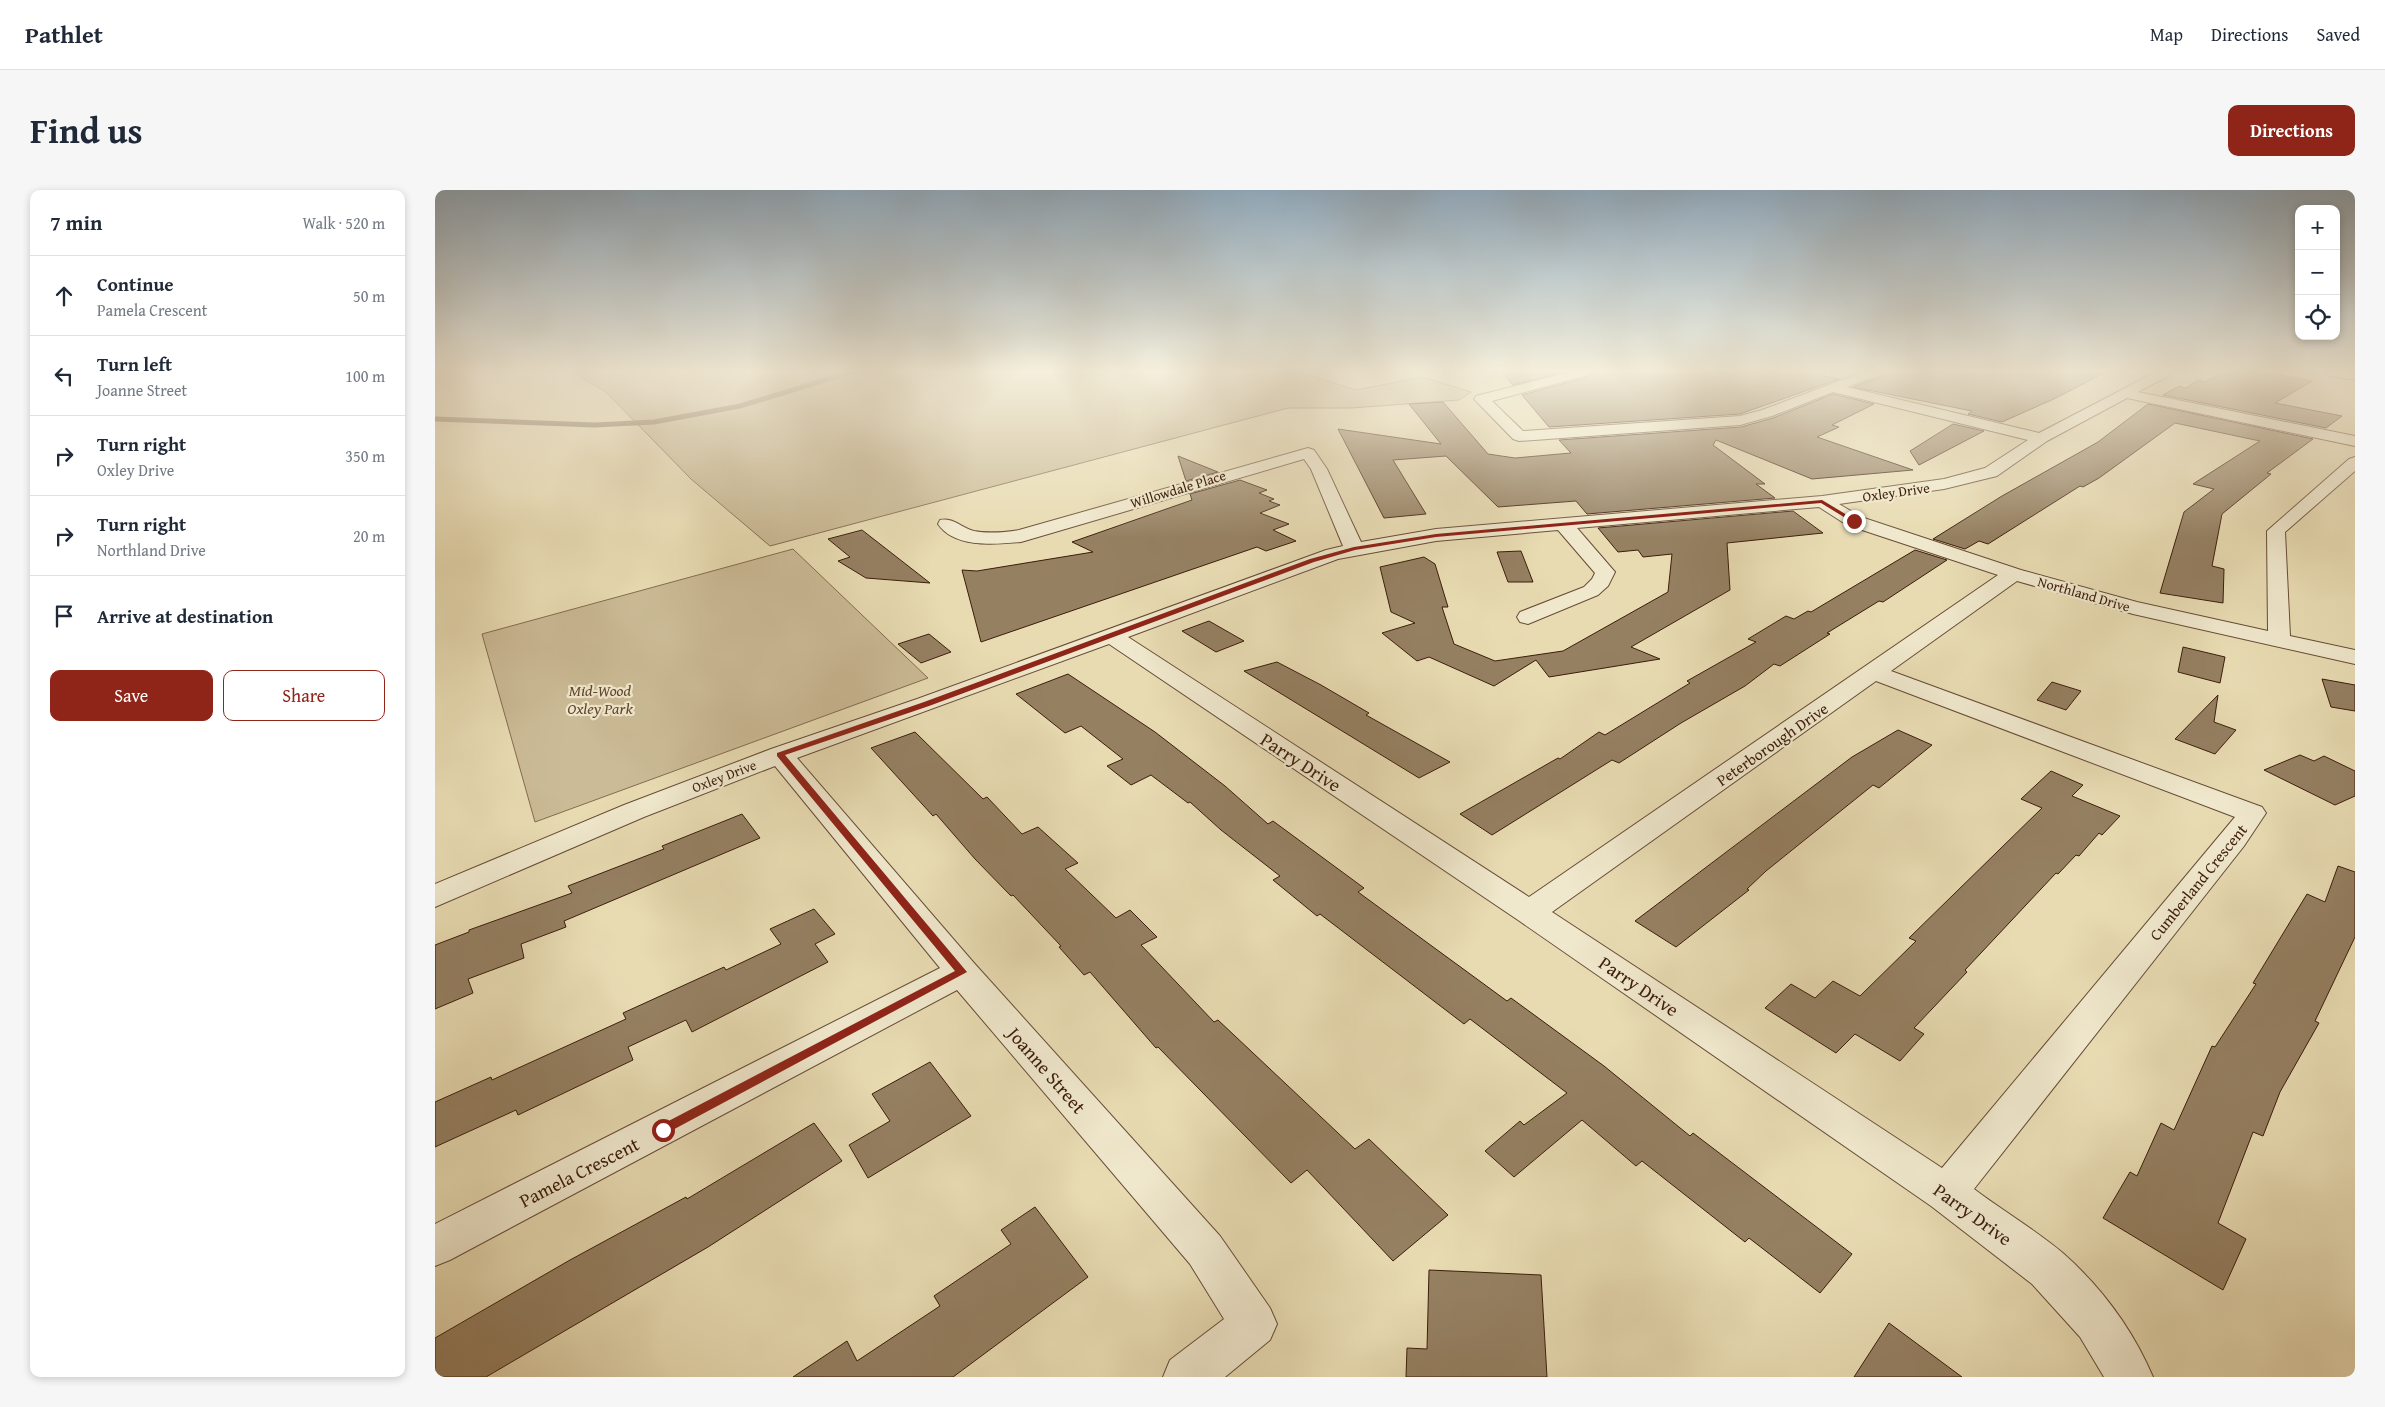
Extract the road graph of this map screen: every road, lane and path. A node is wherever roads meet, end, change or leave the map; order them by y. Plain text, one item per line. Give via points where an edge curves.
1 (1510, 427) edge
2 (1638, 427) edge
3 (1997, 427) edge
4 (2061, 427) edge
5 (2290, 427) edge
6 (2041, 438) junction
7 (2355, 441) edge
8 (2355, 462) edge
9 (1822, 502) junction
10 (947, 524) dead end
11 (1563, 524) junction
12 (1354, 549) junction
13 (2014, 574) junction
14 (1528, 617) dead end
15 (1110, 635) junction
16 (2279, 640) junction
17 (2355, 657) edge
18 (1875, 673) junction
19 (780, 754) junction
20 (435, 896) edge
21 (1529, 912) junction
22 (962, 972) junction
23 (1946, 1193) junction
24 (435, 1246) edge
25 (1187, 1377) edge
26 (2129, 1377) edge

1 - 2 street via 1519,436
3 - 6 street
4 - 6 street, Oxley Drive
5 - 7 street
6 - 9 street, Oxley Drive via 1991,472 1944,484
8 - 16 street via 2276,531
9 - 11 street, Oxley Drive
9 - 13 street, Northland Drive via 1867,526
10 - 12 street, Willowdale Place via 970,537 1021,536 1308,453 1319,469
11 - 12 street, Oxley Drive via 1436,535
11 - 14 street via 1605,572 1601,582 1591,591
12 - 15 street, Oxley Drive via 1312,560
13 - 16 street, Northland Drive via 2133,608
13 - 18 street, Peterborough Drive
15 - 19 street, Oxley Drive
15 - 21 street, Parry Drive
16 - 17 street, Northland Drive
18 - 21 street, Peterborough Drive
18 - 23 street, Cumberland Crescent via 2252,813
19 - 20 street, Oxley Drive via 634,811
19 - 22 street, Joanne Street
21 - 23 street, Parry Drive
22 - 24 street, Pamela Crescent
22 - 25 street, Joanne Street via 1205,1250 1254,1324
23 - 26 street, Parry Drive via 2048,1269 2096,1321

